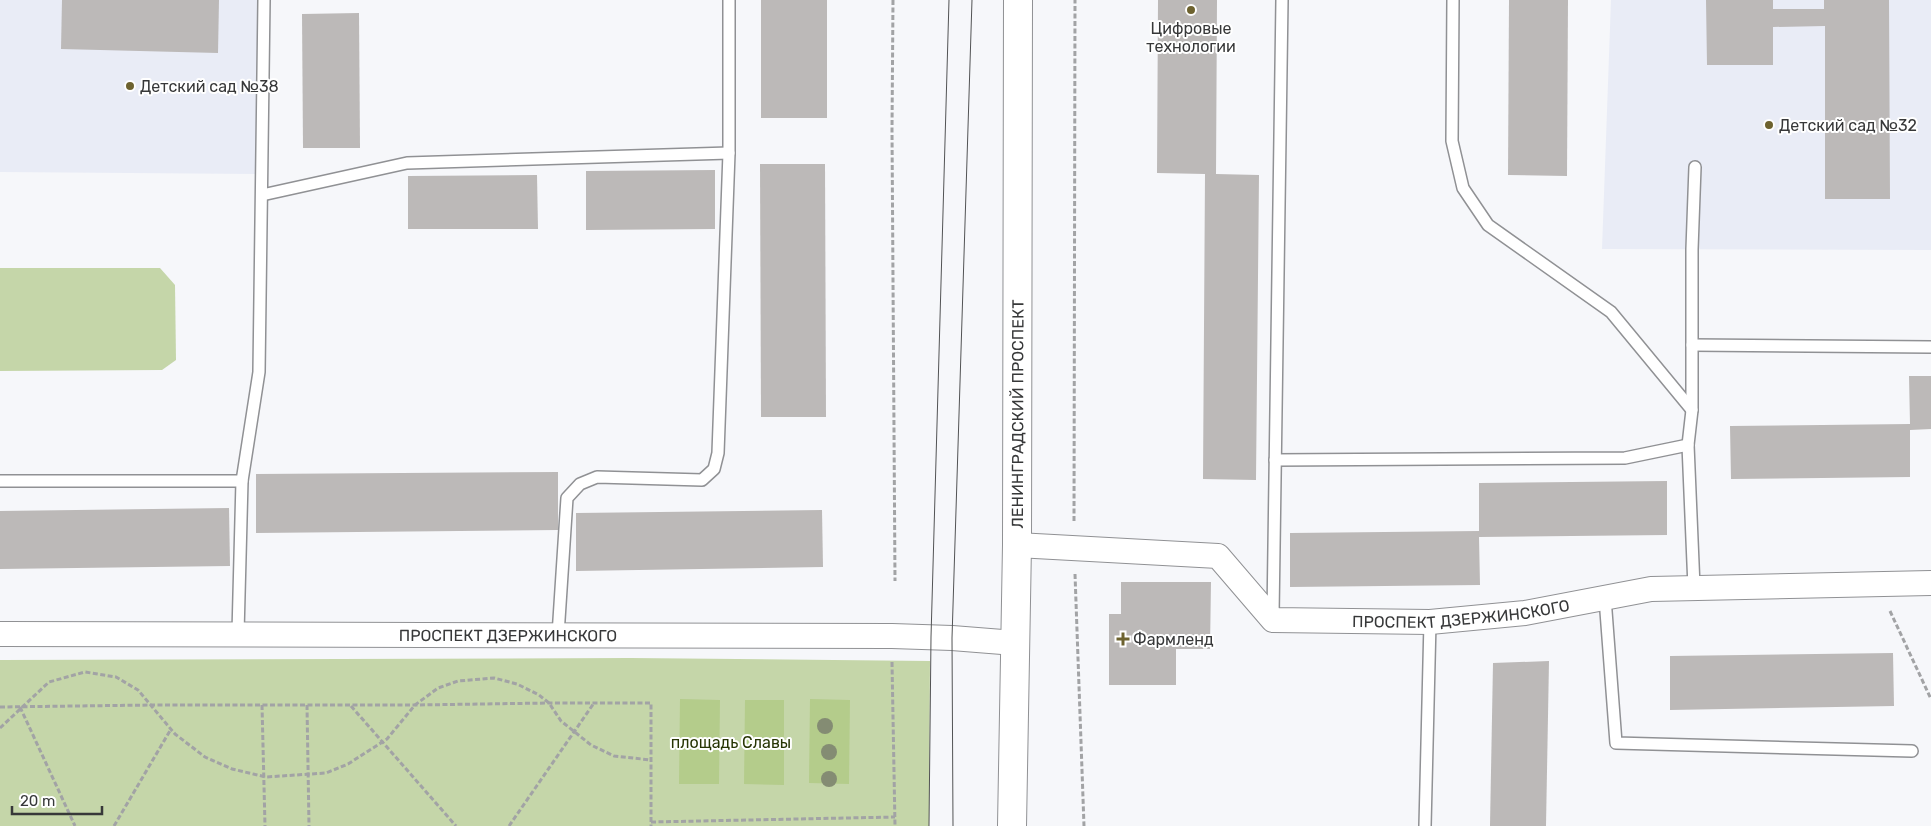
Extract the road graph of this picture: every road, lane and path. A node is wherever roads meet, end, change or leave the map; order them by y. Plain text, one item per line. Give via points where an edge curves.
1 (264, 0) edge
2 (729, 0) edge
3 (893, 0) edge
4 (1018, 0) edge
5 (1075, 0) edge
6 (1282, 0) edge
7 (1453, 0) edge
8 (728, 153) junction
9 (1695, 167) dead end
10 (262, 195) junction
11 (1692, 345) junction
12 (1931, 347) edge
13 (1692, 410) junction
14 (1688, 445) junction
15 (1275, 460) junction
16 (0, 481) edge
17 (242, 481) junction
18 (1017, 545) junction
19 (1074, 549) junction
20 (895, 581) dead end
21 (1931, 583) edge
22 (1876, 584) junction
23 (1694, 587) junction
24 (1605, 598) junction
25 (1273, 620) junction
26 (1430, 622) junction
27 (238, 633) junction
28 (0, 634) edge
29 (558, 635) junction
30 (1015, 642) junction
31 (892, 660) dead end
32 (1931, 698) edge
33 (548, 703) junction
34 (594, 703) junction
35 (152, 705) junction
36 (262, 705) junction
37 (307, 705) junction
38 (351, 705) junction
39 (415, 705) junction
40 (0, 707) edge
41 (20, 707) junction
42 (0, 728) edge
43 (171, 729) junction
44 (574, 731) junction
45 (383, 742) junction
46 (1912, 751) dead end
47 (651, 760) junction
48 (308, 774) junction
49 (264, 777) junction
50 (895, 817) junction
51 (651, 824) edge
52 (75, 826) edge
53 (114, 826) edge
54 (264, 826) edge
55 (309, 826) edge
56 (456, 826) edge
57 (509, 826) edge
58 (895, 826) edge
59 (1012, 826) edge
60 (1084, 826) edge
61 (1425, 826) edge

1 - 10 lane
2 - 8 lane
3 - 20 path
4 - 18 main road, ЛЕНИНГРАДСКИЙ ПРОСПЕКТ
5 - 19 path
6 - 15 lane
7 - 13 lane via 1452,141 1463,188 1488,224 1611,312
8 - 10 lane via 407,163
8 - 29 lane via 718,453 714,469 702,480 597,477 580,484 567,498
9 - 11 lane
10 - 17 lane via 259,372
11 - 12 lane
11 - 13 lane
13 - 14 lane
14 - 15 lane via 1625,458
14 - 23 lane
15 - 25 lane
16 - 17 lane
17 - 27 lane
18 - 19 street
18 - 30 main road, ЛЕНИНГРАДСКИЙ ПРОСПЕКТ
19 - 25 street via 1218,556
19 - 60 path
21 - 22 street, ПРОСПЕКТ ДЗЕРЖИНСКОГО
22 - 23 street, ПРОСПЕКТ ДЗЕРЖИНСКОГО
22 - 32 path
23 - 24 street, ПРОСПЕКТ ДЗЕРЖИНСКОГО via 1651,589
24 - 26 street, ПРОСПЕКТ ДЗЕРЖИНСКОГО via 1525,614
24 - 46 lane via 1616,743
25 - 26 street, ПРОСПЕКТ ДЗЕРЖИНСКОГО
26 - 61 lane
27 - 28 street, ПРОСПЕКТ ДЗЕРЖИНСКОГО
27 - 29 street, ПРОСПЕКТ ДЗЕРЖИНСКОГО
29 - 30 street, ПРОСПЕКТ ДЗЕРЖИНСКОГО via 892,636
30 - 59 main road, ЛЕНИНГРАДСКИЙ ПРОСПЕКТ
31 - 50 path
33 - 34 path
33 - 39 path
33 - 39 path via 517,684 494,678 458,681 438,688
33 - 44 path via 561,721
34 - 44 path
34 - 47 path via 651,704
35 - 36 path
35 - 41 path
35 - 41 path via 138,690 116,677 85,672 49,682
35 - 43 path
36 - 37 path
36 - 49 path
37 - 38 path
37 - 48 path
38 - 39 path
38 - 45 path
39 - 45 path
40 - 41 path
41 - 42 path
41 - 52 path
43 - 49 path via 205,757 232,770
43 - 53 path
44 - 47 path via 591,746 614,756
44 - 57 path
45 - 48 path via 348,764 326,773
45 - 56 path
47 - 51 path
48 - 49 path
48 - 55 path
49 - 54 path
50 - 51 path
50 - 58 path

